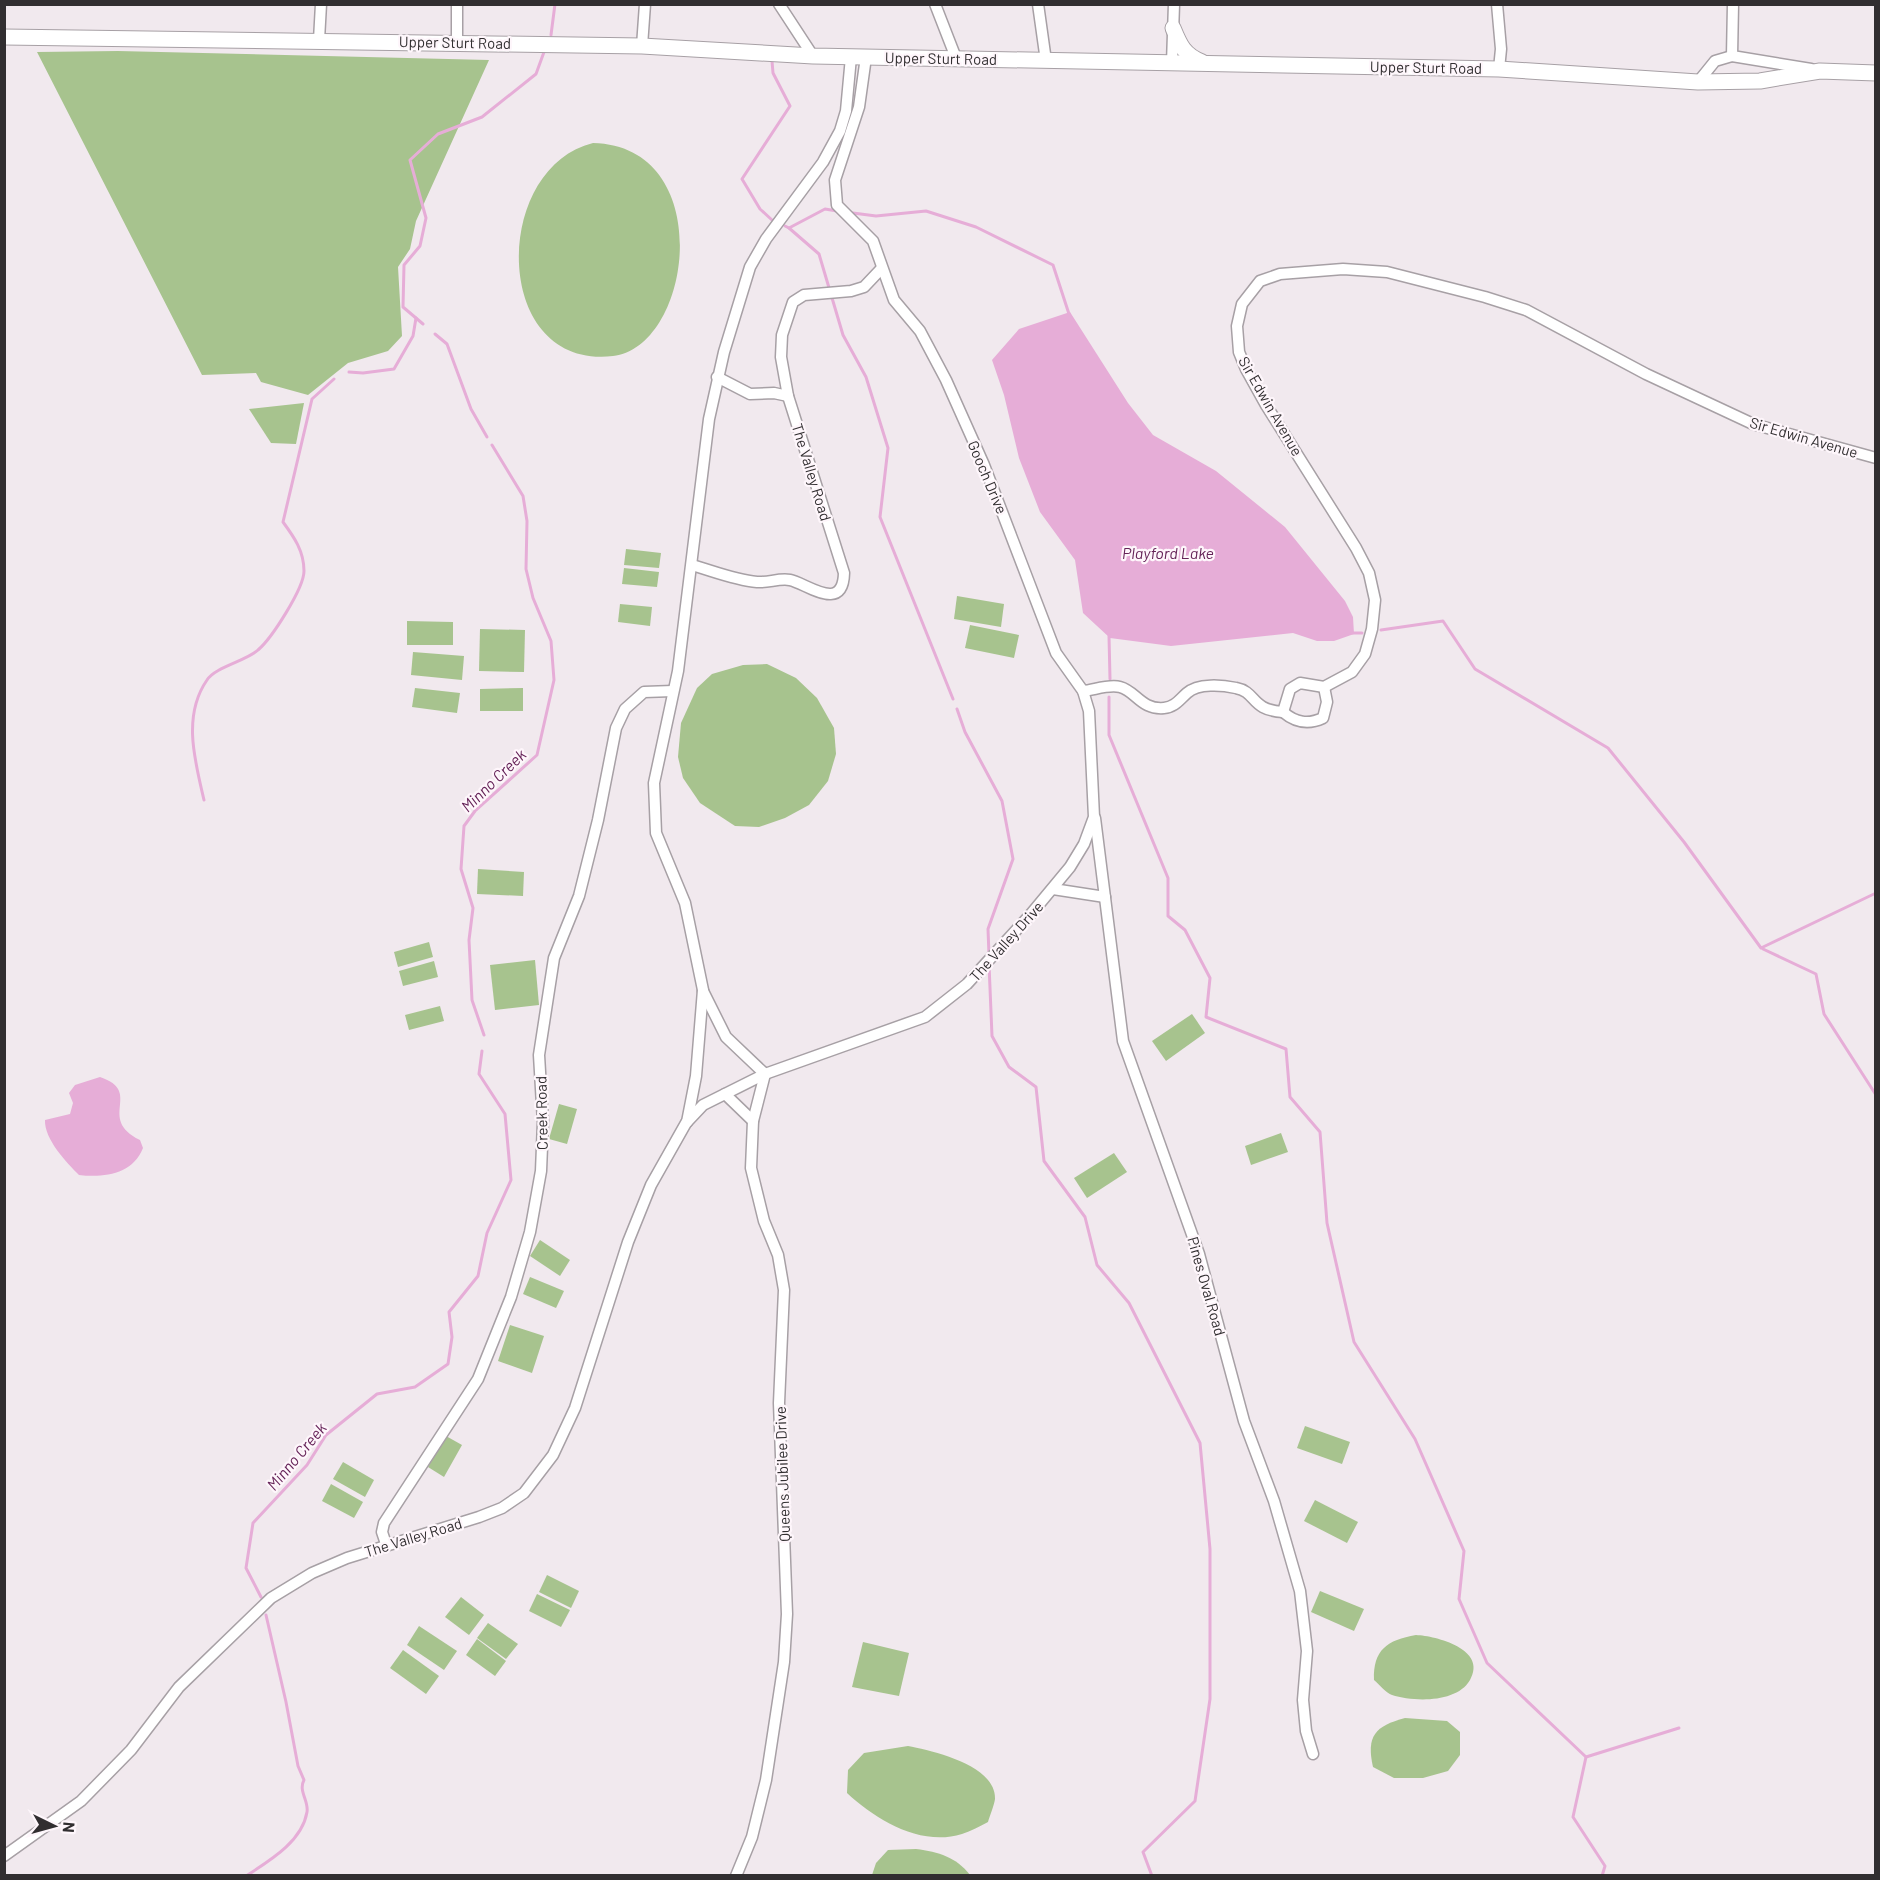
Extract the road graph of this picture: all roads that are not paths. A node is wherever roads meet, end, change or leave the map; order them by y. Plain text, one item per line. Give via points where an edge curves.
1 (321, 4) edge
2 (457, 4) edge
3 (645, 4) edge
4 (779, 4) edge
5 (935, 4) edge
6 (1038, 4) edge
7 (1174, 4) edge
8 (1497, 4) edge
9 (1733, 4) edge
10 (1173, 28) junction
11 (4, 37) edge
12 (319, 40) junction
13 (457, 42) junction
14 (642, 46) junction
15 (813, 56) junction
16 (1732, 56) junction
17 (859, 57) junction
18 (956, 58) junction
19 (1046, 61) junction
20 (1172, 63) junction
21 (1204, 63) junction
22 (1499, 69) junction
23 (1820, 71) junction
24 (1875, 73) edge
25 (1698, 82) junction
26 (882, 268) junction
27 (717, 377) junction
28 (788, 396) junction
29 (1875, 458) edge
30 (692, 565) junction
31 (1324, 687) junction
32 (673, 691) junction
33 (1083, 691) junction
34 (1283, 712) junction
35 (1095, 818) junction
36 (1053, 889) junction
37 (1105, 897) junction
38 (703, 990) junction
39 (765, 1074) junction
40 (725, 1094) junction
41 (753, 1121) junction
42 (686, 1123) junction
43 (386, 1544) junction
44 (1313, 1755) dead end
45 (4, 1856) edge
46 (736, 1875) edge

1 - 12 street
2 - 13 street
3 - 14 street
4 - 15 street
5 - 18 street
6 - 19 street
7 - 10 street
8 - 22 street
9 - 16 street
10 - 20 street
10 - 21 main road via 1181,48
11 - 12 main road, Upper Sturt Road
12 - 13 main road, Upper Sturt Road
13 - 14 main road, Upper Sturt Road
14 - 15 main road, Upper Sturt Road
15 - 17 main road, Upper Sturt Road
16 - 23 street
16 - 25 street via 1715,61
17 - 18 main road, Upper Sturt Road
17 - 26 street, Gooch Drive via 859,107 838,166 834,193 837,205 873,241
17 - 27 street, The Valley Road via 840,131 750,267
18 - 19 main road, Upper Sturt Road
19 - 20 main road, Upper Sturt Road
20 - 21 main road, Upper Sturt Road
21 - 22 main road, Upper Sturt Road
22 - 25 main road, Upper Sturt Road
23 - 24 main road, Upper Sturt Road
23 - 25 main road, Upper Sturt Road via 1760,81
26 - 28 street, The Valley Road via 864,287 804,295 793,302 782,335 781,357
26 - 33 street, Gooch Drive via 894,300 920,331 946,380 984,465 1056,652
27 - 28 street via 750,394
27 - 30 street, The Valley Road
28 - 30 street, The Valley Road via 844,573 842,584 833,593 822,594 788,580 755,582
29 - 31 street, Sir Edwin Avenue via 1753,424 1646,374 1526,310 1485,297 1387,272 1343,269 1280,274 1260,281 1242,304 1237,326 1239,352 1356,548 1373,584 1372,629 1365,654 1352,672
30 - 32 street, The Valley Road
31 - 34 street via 1300,683 1290,689
31 - 34 street via 1327,702 1323,718 1301,722
32 - 38 street, The Valley Road via 654,783 656,833 685,903
32 - 43 street, Creek Road via 644,692 626,709 616,728 579,896 554,958 539,1055 542,1172 530,1232 511,1297 478,1379 384,1522
33 - 34 street via 1116,686 1139,702 1165,708 1179,703 1188,691 1195,689 1238,688 1266,711
33 - 35 street, The Valley Drive via 1089,711
35 - 36 street, The Valley Drive via 1084,844
35 - 37 street, Pines Oval Road
36 - 37 street
36 - 39 street, The Valley Drive via 967,984 925,1017
37 - 44 street, Pines Oval Road via 1123,1041 1198,1254 1244,1421 1292,1557 1307,1651 1303,1700
38 - 39 street, The Valley Road via 726,1037
38 - 42 street, The Valley Road via 696,1076
39 - 40 street, The Valley Road
39 - 41 street, Queens Jubilee Drive
40 - 41 street
40 - 42 street, The Valley Road via 703,1105
41 - 46 street, Queens Jubilee Drive via 750,1168 764,1221 778,1254 784,1290 779,1425 787,1614 784,1662 766,1780 752,1837
42 - 43 street, The Valley Road via 651,1185 628,1242 575,1408 553,1455 524,1494 502,1508
43 - 45 street, The Valley Road via 312,1573 271,1598 179,1687 130,1750 81,1801

